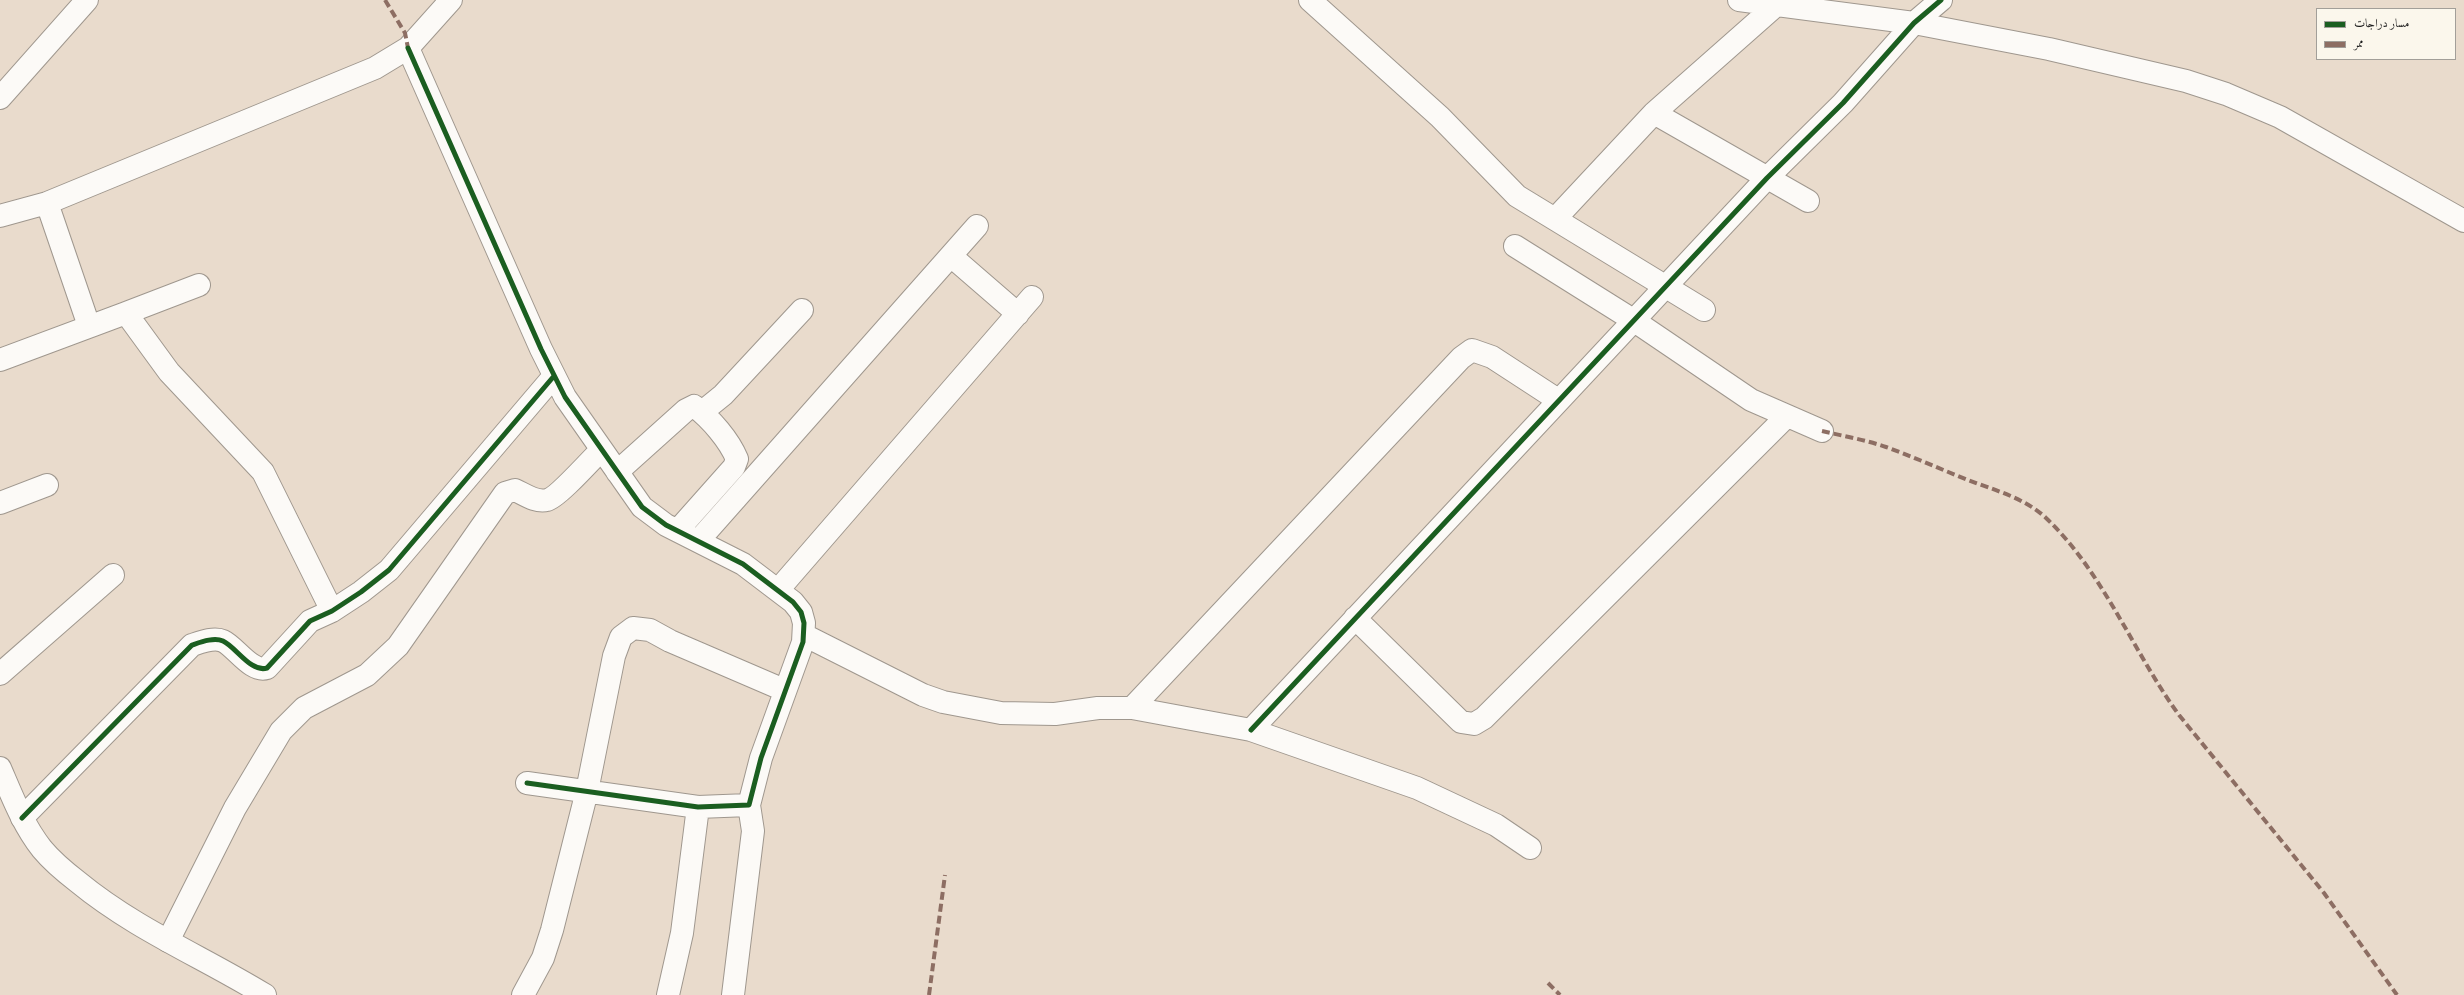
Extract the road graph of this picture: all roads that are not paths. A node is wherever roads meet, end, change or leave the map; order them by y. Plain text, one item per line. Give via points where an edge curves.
1 (87, 0) edge
2 (451, 0) edge
3 (1310, 0) edge
4 (1739, 0) edge
5 (1941, 0) edge
6 (1780, 2) edge
7 (1914, 22) junction
8 (408, 48) junction
9 (0, 98) edge
10 (1654, 113) junction
11 (1767, 178) junction
12 (1808, 201) dead end
13 (47, 203) junction
14 (0, 216) edge
15 (1555, 220) junction
16 (2464, 221) edge
17 (977, 226) dead end
18 (1515, 246) dead end
19 (951, 256) junction
20 (199, 285) dead end
21 (1666, 286) junction
22 (1032, 297) dead end
23 (802, 310) dead end
24 (1704, 310) dead end
25 (126, 313) junction
26 (1018, 314) junction
27 (1633, 320) junction
28 (89, 326) junction
29 (0, 360) edge
30 (554, 376) junction
31 (1558, 400) junction
32 (702, 412) junction
33 (1786, 417) junction
34 (1822, 431) dead end
35 (601, 450) junction
36 (617, 472) junction
37 (47, 485) dead end
38 (0, 503) edge
39 (678, 530) junction
40 (699, 540) junction
41 (114, 575) dead end
42 (778, 590) junction
43 (332, 611) junction
44 (1355, 618) junction
45 (804, 635) junction
46 (0, 674) edge
47 (784, 690) junction
48 (1132, 708) junction
49 (1251, 730) junction
50 (0, 768) edge
51 (527, 783) dead end
52 (587, 791) junction
53 (749, 805) junction
54 (698, 808) junction
55 (22, 818) junction
56 (1530, 848) dead end
57 (168, 941) junction
58 (262, 994) edge
59 (523, 995) edge
60 (668, 995) edge
61 (734, 995) edge

1 - 9 street
2 - 8 street
3 - 15 street via 1440,117 1517,196
4 - 6 street
5 - 7 street
6 - 7 street
6 - 10 street
7 - 11 street via 1843,103
7 - 16 street via 2171,77 2226,94 2306,130
8 - 13 street via 375,68
8 - 30 street
10 - 11 street
10 - 15 street
11 - 12 street
11 - 21 street
13 - 14 street
13 - 28 street
15 - 21 street
17 - 19 street
18 - 27 street
19 - 26 street
19 - 40 street
20 - 25 street
21 - 24 street
21 - 27 street
22 - 26 street
23 - 32 street via 723,394
25 - 28 street
25 - 43 street via 169,372 263,472
26 - 42 street
27 - 31 street
27 - 33 street via 1751,400
28 - 29 street
30 - 35 street
30 - 43 street via 389,570
31 - 44 street
31 - 48 street via 1492,357 1472,350 1461,358
32 - 36 street via 694,406 686,410
32 - 39 street via 737,459 734,467
33 - 34 street
33 - 44 street via 1484,718 1474,724 1461,722
35 - 36 street
35 - 57 street via 558,493 547,500 538,500 515,490 505,493 398,646 367,675 304,708 281,731 235,808
36 - 39 street via 642,507 655,518
37 - 38 street
39 - 40 street
40 - 42 street via 743,564
41 - 46 street
42 - 45 street via 801,612
43 - 55 street via 310,621 293,637 269,668 262,670 223,641 210,640 192,645
44 - 49 street
45 - 47 street
45 - 48 street via 923,695 943,702 1001,713 1029,714
47 - 52 street via 650,630 633,628 621,637 614,656
47 - 53 street via 761,758
48 - 49 street
49 - 56 street via 1417,788 1496,825
50 - 55 street
51 - 52 street
52 - 54 street
52 - 59 street via 552,930 543,958
53 - 54 street
53 - 61 street via 753,831
54 - 60 street via 682,933
55 - 57 street via 42,849 64,871 94,895
57 - 58 street

